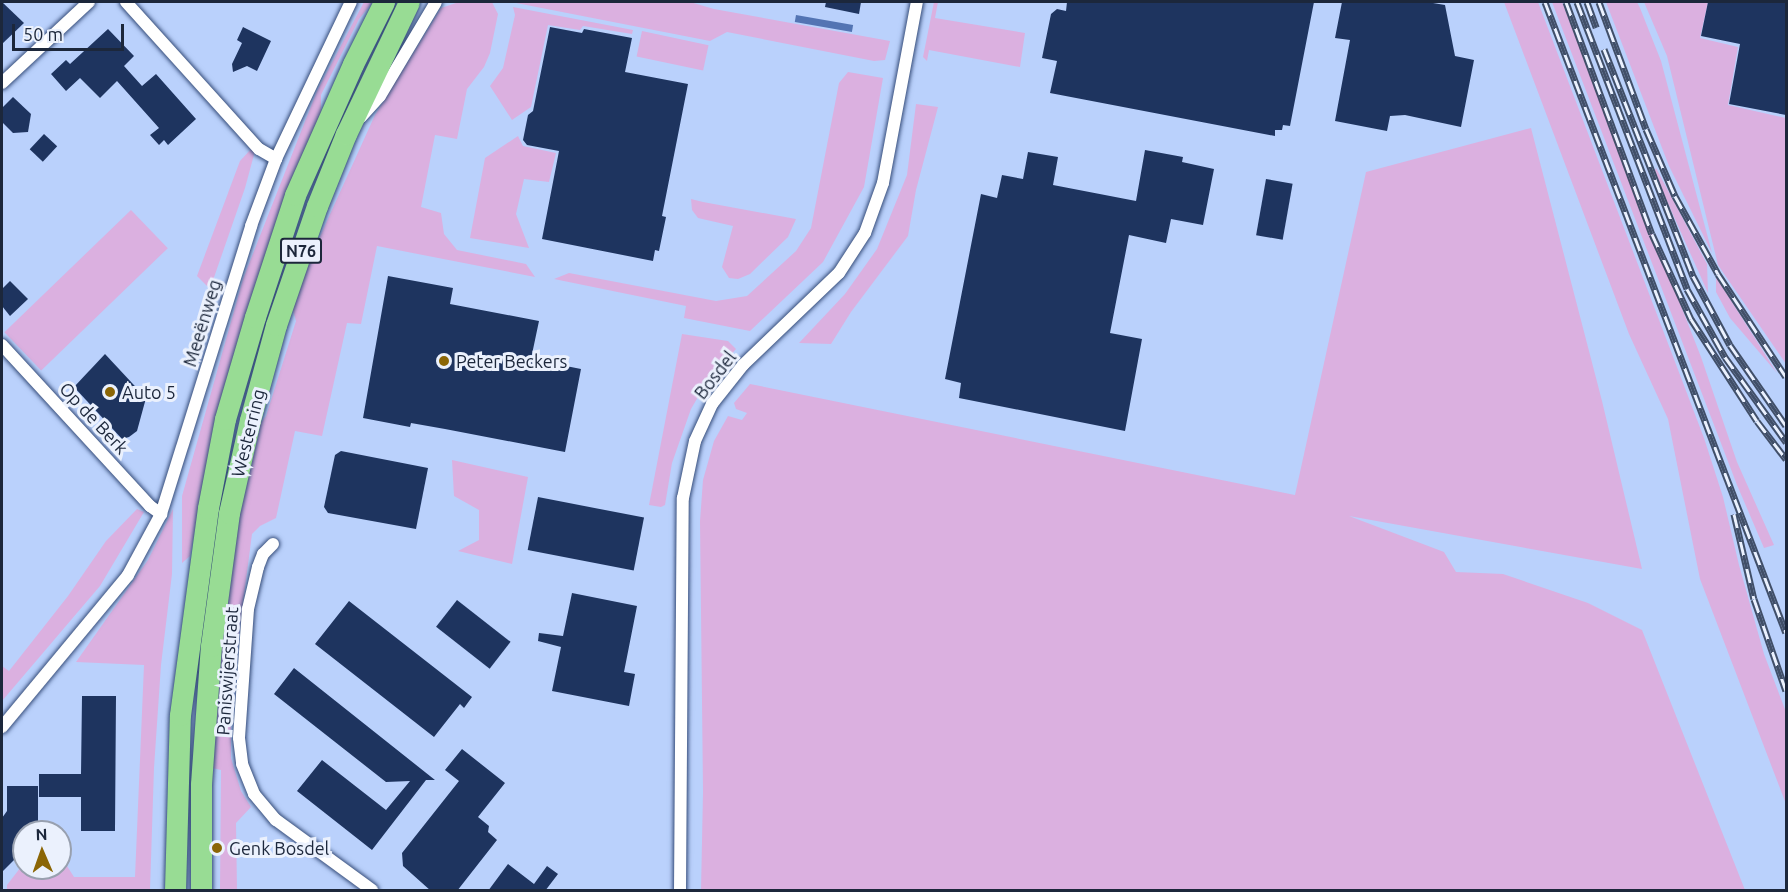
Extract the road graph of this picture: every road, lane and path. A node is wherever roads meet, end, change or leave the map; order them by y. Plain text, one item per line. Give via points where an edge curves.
1 (89, 2) edge
2 (126, 2) edge
3 (351, 2) edge
4 (384, 2) edge
5 (409, 2) edge
6 (435, 2) edge
7 (917, 2) edge
8 (2, 83) edge
9 (346, 134) junction
10 (276, 159) junction
11 (2, 345) edge
12 (161, 514) junction
13 (273, 544) dead end
14 (2, 727) edge
15 (175, 891) edge
16 (201, 891) edge
17 (372, 891) edge
18 (680, 891) edge

1 - 8 street
2 - 10 street via 259,149
3 - 10 street, Meeënweg
4 - 15 highway, Westerring / N76 via 296,195 225,419 208,508 180,715
5 - 9 highway, Westerring / N76
6 - 9 street via 380,96
7 - 18 street, Bosdel via 883,183 865,233 839,273 743,364 712,404 694,441 683,498
9 - 16 highway, Westerring / N76 via 276,325 229,513 204,718
10 - 12 street, Meeënweg via 247,236
11 - 12 street, Op de Berk
12 - 14 street, Meeënweg via 128,575
13 - 17 street, Paniswijerstraat via 263,554 248,609 238,738 242,764 254,794 276,820

